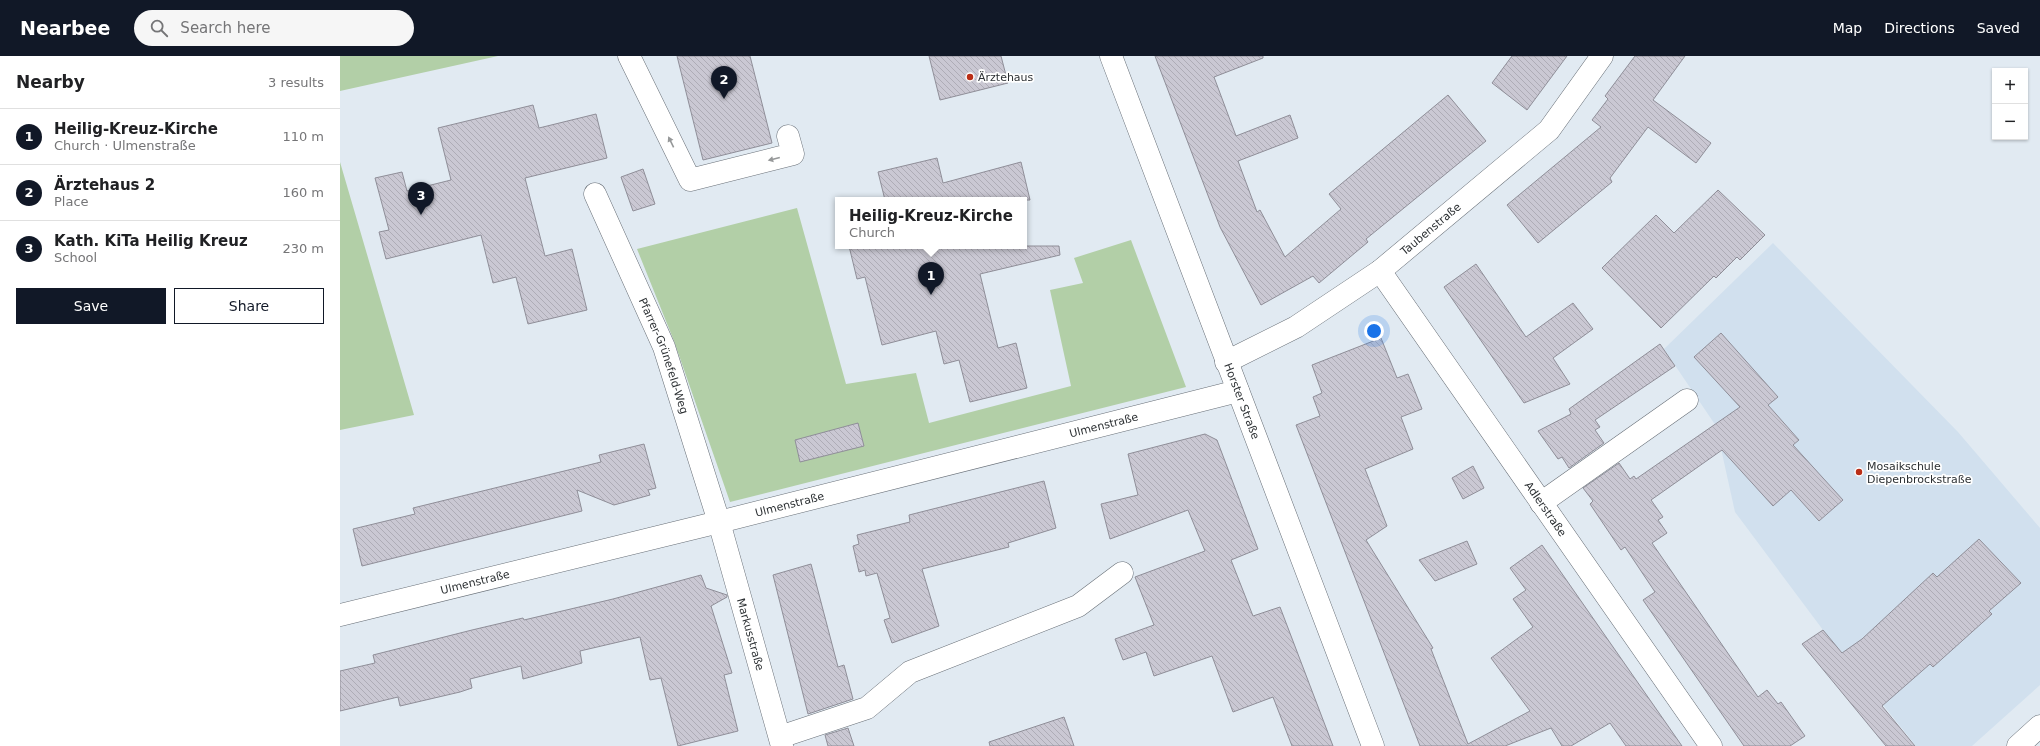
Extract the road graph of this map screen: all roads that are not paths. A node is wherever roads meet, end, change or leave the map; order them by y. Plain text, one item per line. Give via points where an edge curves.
1 (629, 56) edge
2 (1111, 56) edge
3 (1602, 56) edge
4 (788, 136) dead end
5 (595, 194) dead end
6 (1380, 272) junction
7 (1226, 362) junction
8 (1238, 391) junction
9 (1687, 400) dead end
10 (1542, 503) junction
11 (719, 522) junction
12 (1122, 573) dead end
13 (340, 615) edge
14 (2040, 726) edge
15 (781, 742) edge
16 (1373, 746) edge
17 (1711, 746) edge
18 (2018, 746) edge

4 -> 1 street via 793,154 690,180
2 - 7 street, Horster Straße
3 - 6 street, Taubenstraße via 1549,130
5 - 11 street, Pfarrer-Grünefeld-Weg via 664,347
6 - 7 street, Taubenstraße via 1296,327
6 - 10 street, Adlerstraße
7 - 8 street, Horster Straße
8 - 11 street, Ulmenstraße
8 - 16 street, Horster Straße
9 - 10 street
10 - 17 street, Adlerstraße
11 - 13 street, Ulmenstraße
11 - 15 street, Markusstraße
12 - 15 street via 1078,606 910,672 867,708
14 - 18 street

